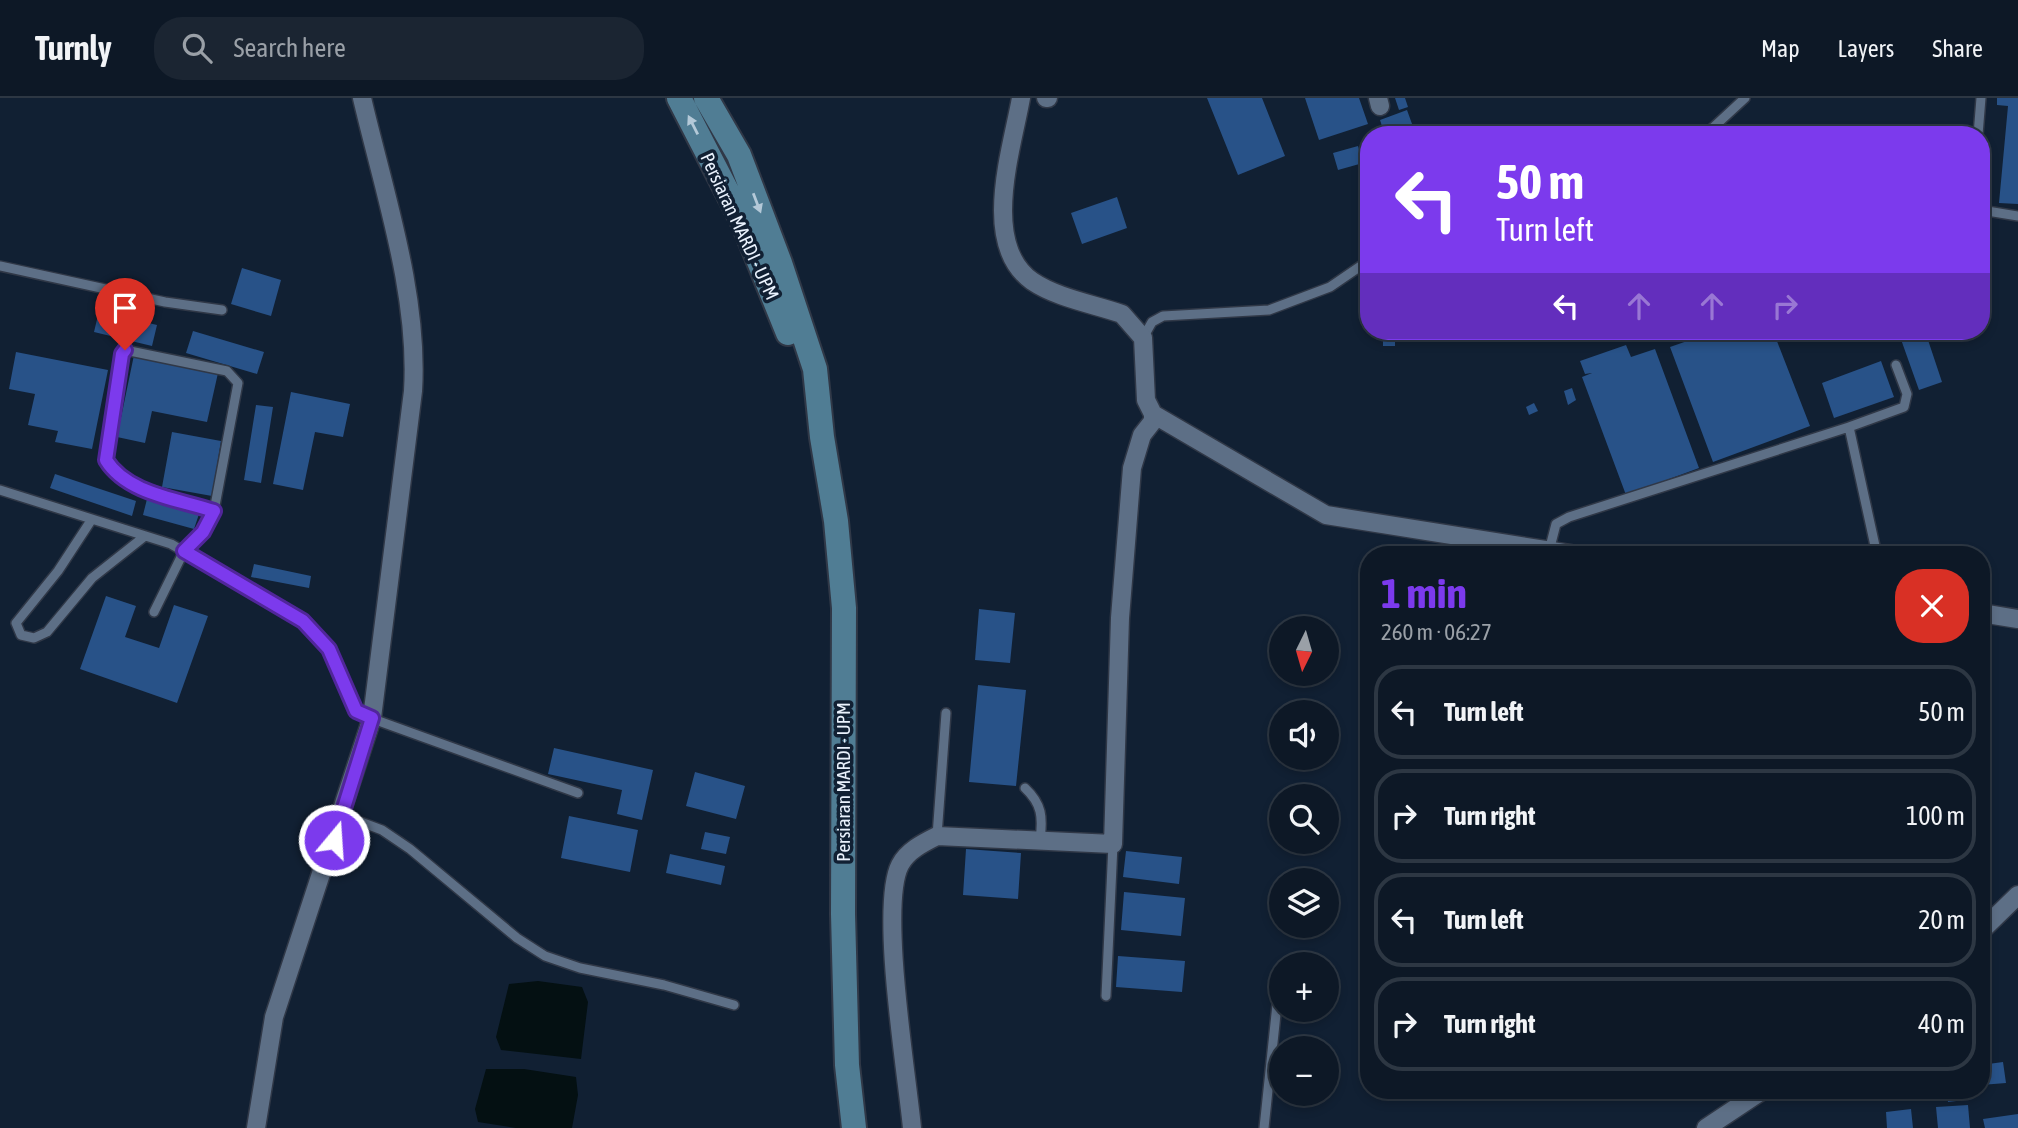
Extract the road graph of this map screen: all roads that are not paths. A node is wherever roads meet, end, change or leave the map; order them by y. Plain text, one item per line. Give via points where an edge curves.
1 (362, 98) edge
2 (679, 98) edge
3 (706, 98) edge
4 (1021, 98) edge
5 (1745, 98) edge
6 (1981, 98) edge
7 (1715, 126) edge
8 (1979, 126) edge
9 (1990, 212) edge
10 (2018, 216) edge
11 (0, 266) edge
12 (1360, 267) edge
13 (222, 310) dead end
14 (1143, 338) junction
15 (1896, 365) dead end
16 (1148, 425) junction
17 (1849, 427) junction
18 (821, 437) junction
19 (0, 491) edge
20 (214, 511) junction
21 (92, 519) junction
22 (145, 536) junction
23 (1518, 546) edge
24 (1550, 546) edge
25 (1875, 546) edge
26 (184, 551) junction
27 (154, 612) dead end
28 (1990, 614) edge
29 (2018, 619) edge
30 (946, 713) dead end
31 (372, 718) junction
32 (1025, 788) dead end
33 (578, 793) dead end
34 (342, 815) junction
35 (937, 836) junction
36 (1040, 840) junction
37 (1113, 844) junction
38 (2018, 895) edge
39 (1990, 922) edge
40 (1106, 996) dead end
41 (734, 1005) dead end
42 (1275, 1022) edge
43 (1750, 1099) edge
44 (256, 1128) edge
45 (854, 1128) edge
46 (912, 1128) edge
47 (1264, 1128) edge
48 (1706, 1128) edge

1 - 31 street via 412,315 415,354
18 -> 2 street, Persiaran MARDI - UPM via 805,375 743,222
3 -> 18 street, Persiaran MARDI - UPM via 739,155 816,369
4 - 14 street via 1002,214 1013,258 1030,279 1050,290 1122,314
5 - 7 lane
6 - 8 lane
9 - 10 lane
11 - 13 lane
12 - 14 lane via 1331,287 1269,310 1163,316 1152,322
14 - 16 street
15 - 17 lane via 1907,394 1904,407
16 - 23 street via 1326,515
16 - 37 street via 1132,468 1120,618
17 - 24 lane via 1569,517 1556,524
17 - 25 lane
18 - 45 street, Persiaran MARDI - UPM via 836,521 844,608 843,928 847,1065
19 - 21 lane
20 - 20 lane via 236,396 235,377 125,350 106,460 122,480
20 - 26 lane via 203,532
21 - 22 lane
21 - 22 lane via 16,623 22,635 34,638 47,632 92,578
22 - 26 lane
26 - 27 lane
26 - 31 lane via 303,621 329,649 356,711
28 - 29 street
30 - 35 lane
31 - 33 lane
31 - 34 street
32 - 36 lane via 1039,802
34 - 41 lane via 382,830 410,849 545,956
34 - 44 street via 274,1017
35 - 36 street
35 - 46 street via 917,846 900,866 890,911
36 - 37 street
37 - 40 lane
38 - 39 street
42 - 47 lane
43 - 48 street

